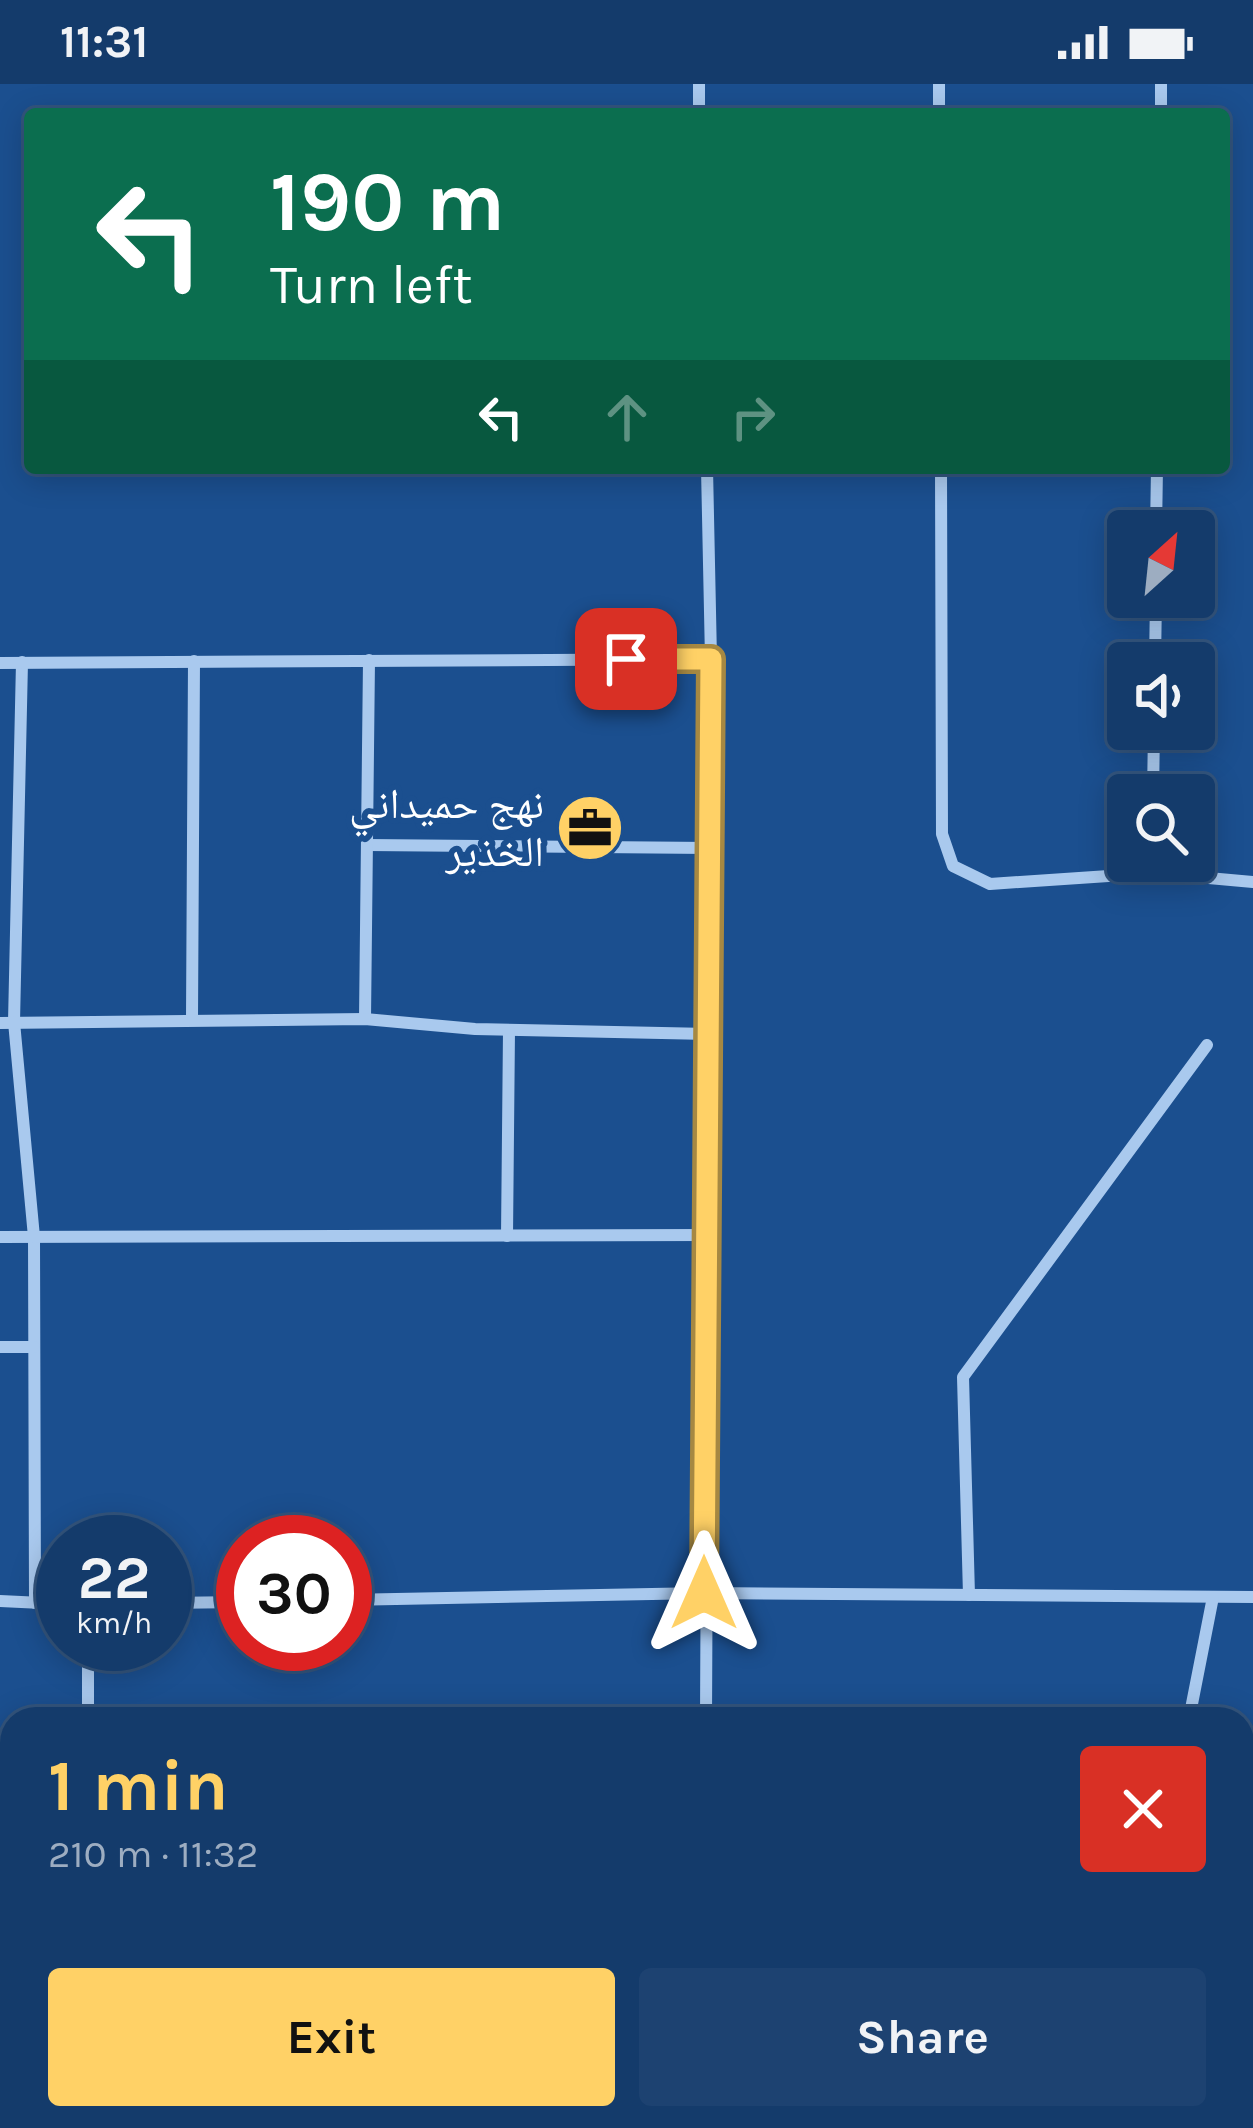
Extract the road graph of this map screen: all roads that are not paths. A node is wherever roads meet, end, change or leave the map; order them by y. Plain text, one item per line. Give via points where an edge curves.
1 (707, 474) edge
2 (940, 474) edge
3 (1157, 474) edge
4 (1156, 510) edge
5 (711, 659) junction
6 (368, 660) junction
7 (194, 661) junction
8 (22, 662) junction
9 (0, 663) edge
10 (367, 844) junction
11 (710, 848) junction
12 (1107, 872) edge
13 (0, 873) edge
14 (19, 873) junction
15 (1215, 877) edge
16 (1253, 883) edge
17 (364, 1019) junction
18 (192, 1020) junction
19 (7, 1023) edge
20 (509, 1030) junction
21 (709, 1034) junction
22 (1207, 1046) dead end
23 (707, 1235) junction
24 (508, 1236) junction
25 (0, 1237) edge
26 (34, 1237) junction
27 (0, 1347) edge
28 (34, 1347) junction
29 (704, 1593) junction
30 (969, 1595) junction
31 (1253, 1597) edge
32 (1213, 1598) junction
33 (372, 1599) edge
34 (0, 1601) edge
35 (35, 1603) joint
36 (88, 1671) edge
37 (88, 1707) edge
38 (706, 1707) edge
39 (1192, 1707) edge

1 - 5 street
2 - 12 street via 942,834 953,866 990,884
3 - 4 street
5 - 6 street
5 - 11 street
6 - 7 street
6 - 10 street
7 - 8 street
7 - 18 street
8 - 9 street
8 - 14 street
10 - 11 street
10 - 17 street
11 - 21 street
13 - 14 street
14 - 19 street
15 - 16 street
17 - 18 street
17 - 20 street
18 - 19 street
19 - 26 street
20 - 21 street
20 - 24 street
21 - 23 street
22 - 30 street via 963,1377
23 - 24 street
23 - 29 street
24 - 26 street
25 - 26 street
26 - 28 street
27 - 28 street
28 - 35 street
29 - 30 street
29 - 33 street
29 - 38 street
30 - 32 street
31 - 32 street
32 - 39 street
34 - 35 street
36 - 37 street

